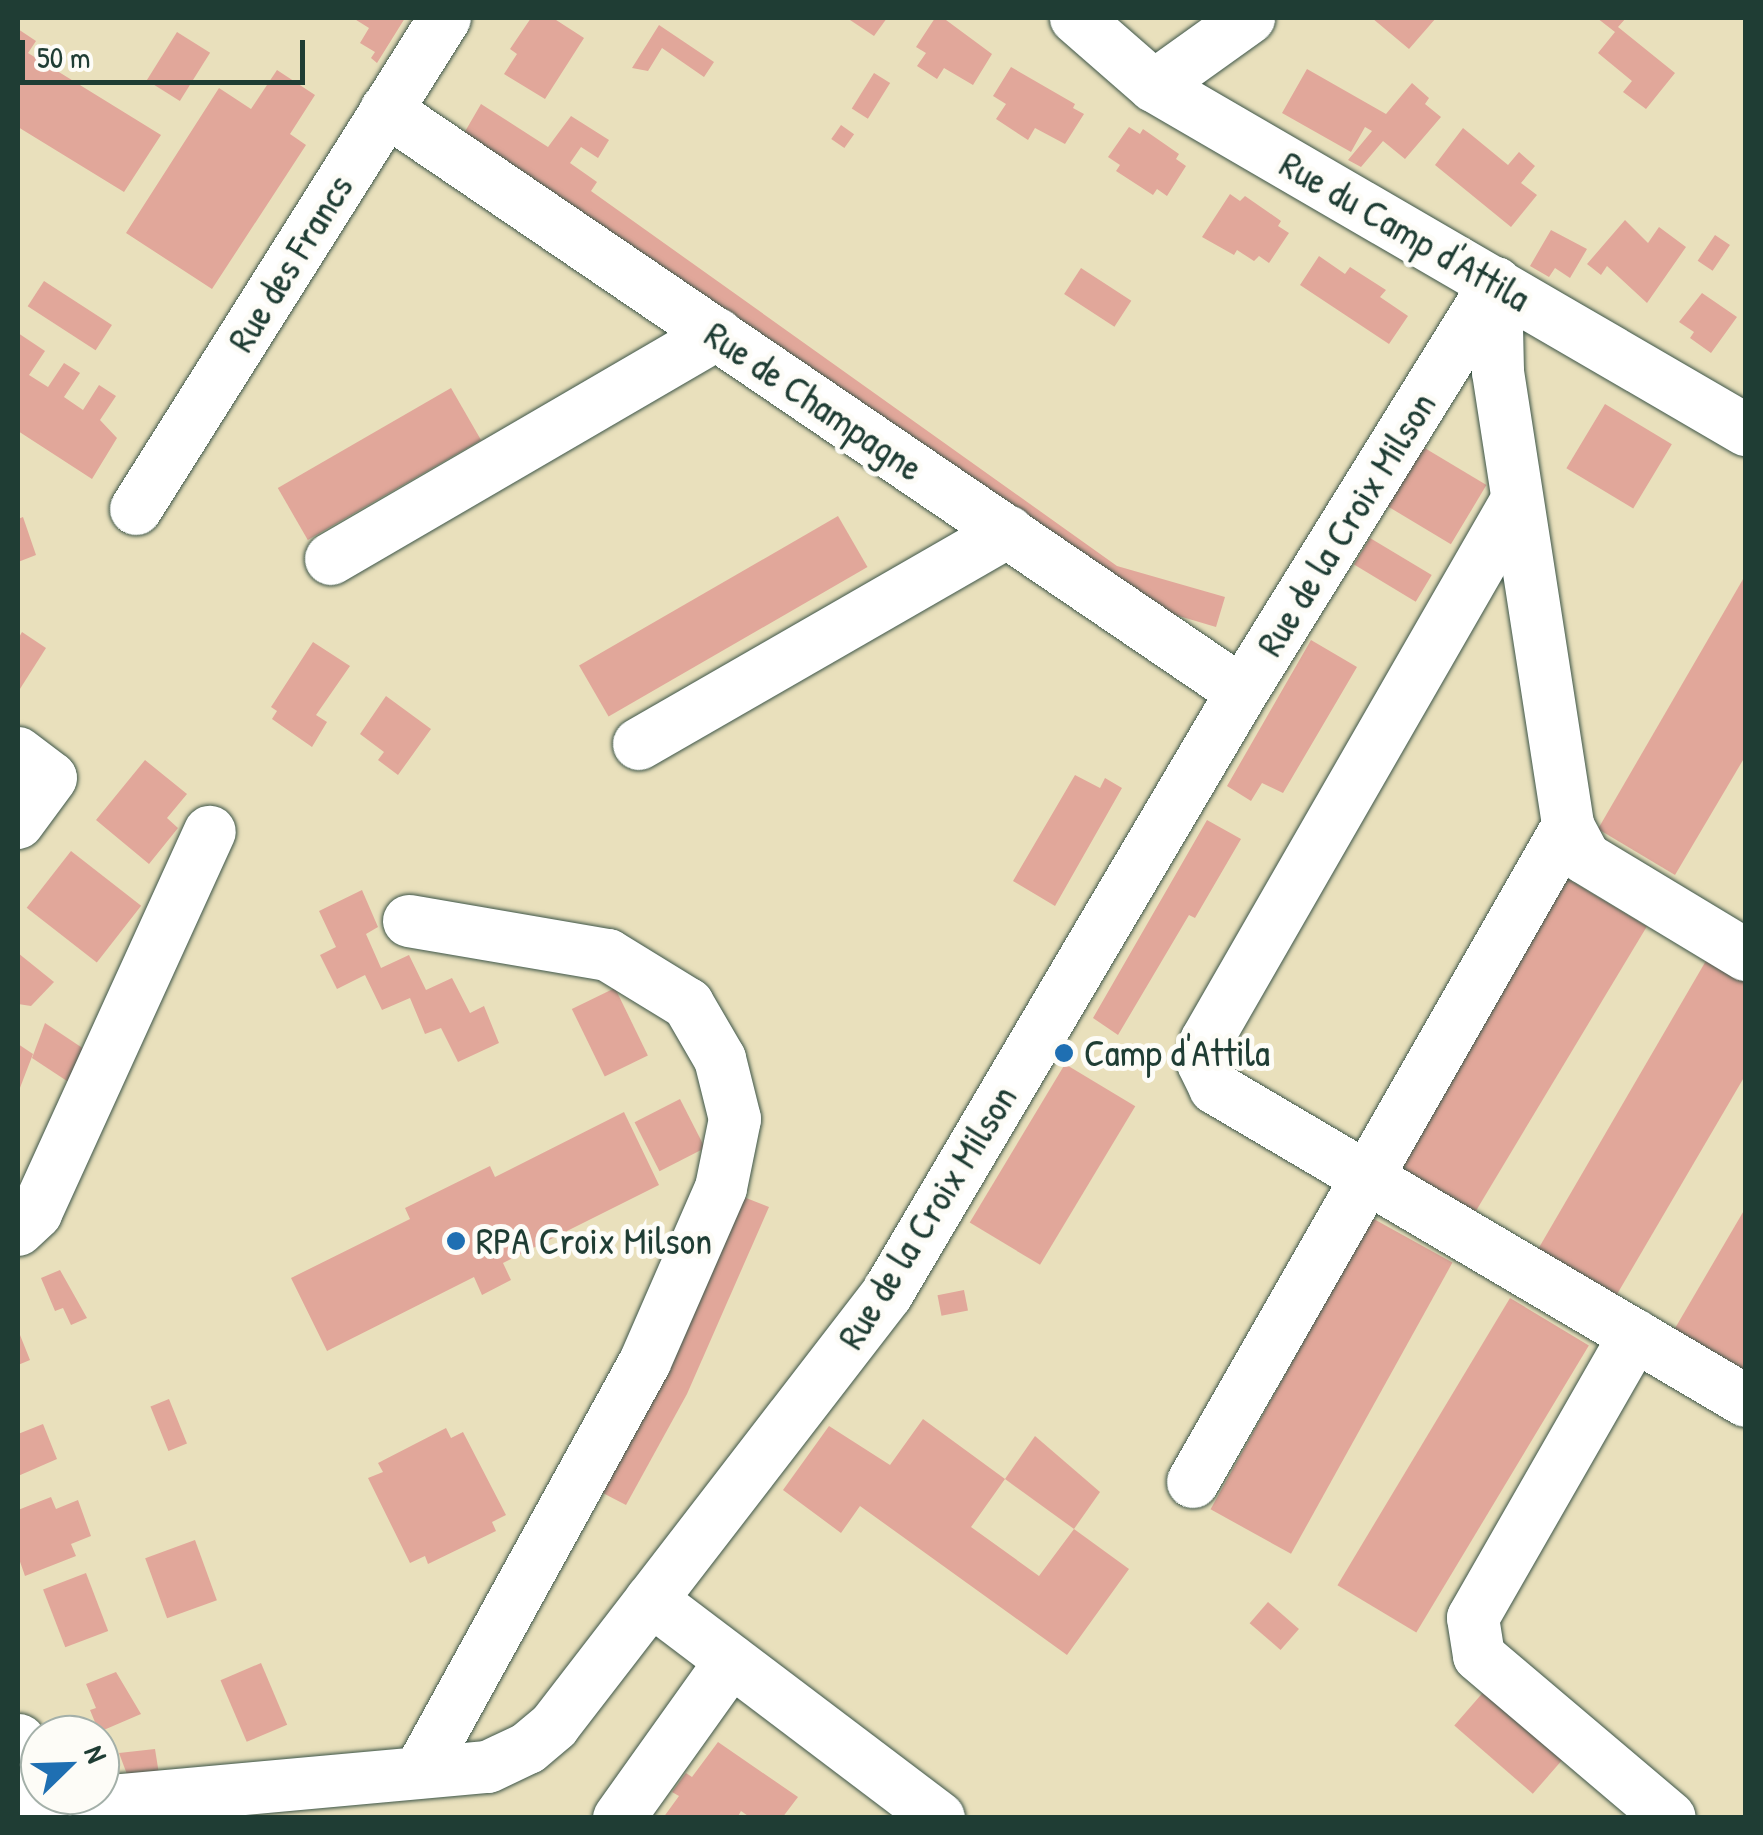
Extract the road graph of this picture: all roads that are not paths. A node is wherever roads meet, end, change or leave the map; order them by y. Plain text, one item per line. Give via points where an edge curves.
1 (445, 18) edge
2 (1076, 18) edge
3 (1248, 18) edge
4 (1154, 86) junction
5 (386, 110) junction
6 (1496, 283) junction
7 (716, 334) junction
8 (1746, 430) edge
9 (1516, 500) junction
10 (136, 509) dead end
11 (1008, 532) junction
12 (331, 559) dead end
13 (1242, 692) junction
14 (639, 744) dead end
15 (18, 754) edge
16 (18, 823) edge
17 (1568, 826) junction
18 (210, 832) dead end
19 (409, 921) dead end
20 (1746, 955) edge
21 (1366, 1177) junction
22 (18, 1230) edge
23 (1635, 1335) junction
24 (1746, 1400) edge
25 (1193, 1482) dead end
26 (650, 1600) junction
27 (732, 1661) junction
28 (18, 1740) edge
29 (420, 1772) junction
30 (48, 1816) edge
31 (619, 1818) edge
32 (939, 1818) edge
33 (1670, 1818) edge

1 - 5 street, Rue des Francs
2 - 4 street, Rue du Camp d'Attila
3 - 4 street
4 - 6 street, Rue du Camp d'Attila
5 - 7 street, Rue de Champagne
5 - 10 street, Rue des Francs
6 - 8 street, Rue du Camp d'Attila
6 - 9 street via 1498,372
6 - 13 street, Rue de la Croix Milson
7 - 11 street, Rue de Champagne
7 - 12 street
9 - 17 street
9 - 21 street via 1206,1042 1203,1063 1215,1088
11 - 13 street, Rue de Champagne
11 - 14 street
13 - 26 street, Rue de la Croix Milson via 887,1294
15 - 16 street via 51,778
17 - 20 street via 1585,858
17 - 21 street
18 - 22 street via 36,1213
19 - 29 street via 608,956 688,1004 720,1059 735,1120 721,1188 646,1362
21 - 23 street
21 - 25 street
23 - 24 street
23 - 33 street via 1473,1618 1480,1656
26 - 27 street
26 - 29 street, Rue de la Croix Milson via 554,1726 528,1748 488,1767
27 - 31 street
27 - 32 street
28 - 30 main road
29 - 30 street, Rue de la Croix Milson via 124,1800

